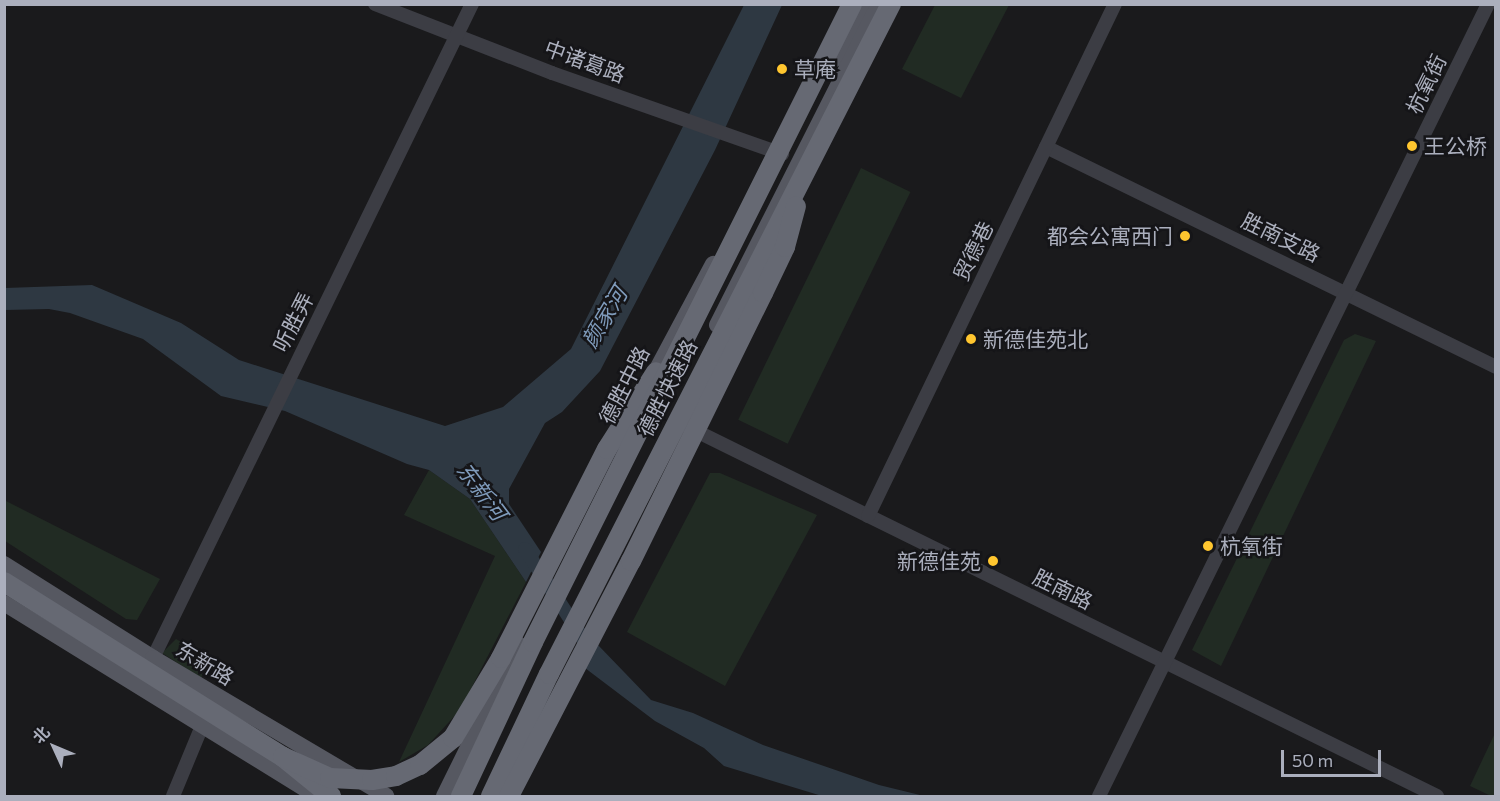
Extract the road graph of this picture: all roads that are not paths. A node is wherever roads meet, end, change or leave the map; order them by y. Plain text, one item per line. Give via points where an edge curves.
1 (375, 4) edge
2 (471, 4) edge
3 (852, 4) edge
4 (864, 4) edge
5 (879, 4) edge
6 (891, 4) edge
7 (1115, 4) edge
8 (1488, 4) edge
9 (457, 33) junction
10 (1046, 147) junction
11 (782, 154) junction
12 (808, 164) junction
13 (711, 287) junction
14 (1348, 293) junction
15 (1496, 367) edge
16 (670, 418) junction
17 (868, 516) junction
18 (4, 564) edge
19 (4, 582) edge
20 (4, 603) edge
21 (153, 658) junction
22 (501, 658) junction
23 (1164, 663) junction
24 (202, 726) junction
25 (283, 757) junction
26 (173, 796) edge
27 (316, 796) edge
28 (331, 796) edge
29 (386, 796) edge
30 (444, 796) edge
31 (460, 796) edge
32 (479, 796) edge
33 (483, 796) edge
34 (491, 796) edge
35 (509, 796) edge
36 (1099, 796) edge
37 (1437, 796) edge

1 - 9 street, 中诸葛路
2 - 9 street, 听胜弄
3 - 13 highway, 德胜快速路
4 - 11 main road, 德胜中路
5 - 16 main road
6 - 12 highway, 德胜快速路
7 - 10 street, 贸德巷
8 - 14 street, 杭氧街
9 - 11 street, 中诸葛路 via 552,74
9 - 21 street, 听胜弄
10 - 14 street, 胜南支路
10 - 17 street, 贸德巷
11 - 30 main road, 德胜中路 via 693,296
12 - 34 highway, 德胜快速路
12 - 35 highway via 785,247
13 - 22 highway via 607,449
13 - 31 highway, 德胜快速路
14 - 15 street, 胜南支路
14 - 23 street, 杭氧街
16 - 17 street, 胜南路
16 - 33 main road
17 - 23 street, 胜南路
18 - 21 main road, 东新路
19 - 25 highway
20 - 24 main road
21 - 29 main road, 东新路
22 - 25 highway via 453,738 412,769 396,776 349,781 316,773
22 - 32 highway via 481,738 476,779
23 - 36 street, 杭氧街
23 - 37 street, 胜南路
24 - 26 street
24 - 27 main road
25 - 28 highway

